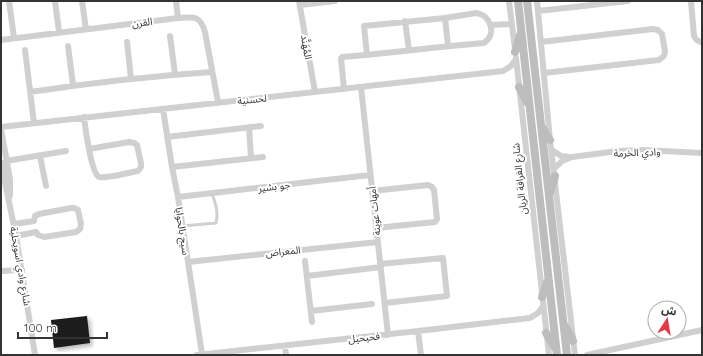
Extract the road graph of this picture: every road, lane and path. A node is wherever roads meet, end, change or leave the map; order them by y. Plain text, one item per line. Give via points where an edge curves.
1 (9, 1) edge
2 (55, 1) edge
3 (82, 1) edge
4 (176, 1) edge
5 (335, 1) edge
6 (509, 1) edge
7 (518, 1) edge
8 (527, 1) edge
9 (537, 1) edge
10 (628, 1) edge
11 (691, 1) edge
12 (300, 3) edge
13 (538, 11) junction
14 (178, 18) junction
15 (445, 18) junction
16 (405, 22) junction
17 (511, 24) junction
18 (491, 25) junction
19 (86, 29) junction
20 (521, 30) junction
21 (59, 32) junction
22 (170, 36) dead end
23 (14, 38) junction
24 (1, 40) edge
25 (126, 42) dead end
26 (541, 42) junction
27 (702, 42) edge
28 (68, 46) dead end
29 (448, 46) junction
30 (25, 50) dead end
31 (409, 50) junction
32 (367, 55) junction
33 (515, 55) junction
34 (503, 71) junction
35 (212, 72) junction
36 (544, 73) junction
37 (175, 74) junction
38 (131, 79) junction
39 (519, 83) junction
40 (73, 86) junction
41 (361, 87) junction
42 (344, 89) junction
43 (30, 92) junction
44 (315, 92) junction
45 (218, 102) junction
46 (529, 107) junction
47 (163, 109) junction
48 (84, 117) junction
49 (34, 123) junction
50 (261, 126) dead end
51 (541, 126) junction
52 (249, 127) junction
53 (1, 128) edge
54 (167, 137) junction
55 (550, 140) junction
56 (89, 149) junction
57 (552, 150) junction
58 (66, 151) dead end
59 (702, 153) edge
60 (40, 156) junction
61 (263, 157) dead end
62 (572, 157) junction
63 (251, 158) junction
64 (4, 162) edge
65 (172, 168) junction
66 (554, 172) junction
67 (370, 175) junction
68 (46, 186) dead end
69 (372, 191) junction
70 (212, 193) junction
71 (178, 197) junction
72 (549, 198) junction
73 (34, 221) junction
74 (14, 224) junction
75 (182, 226) junction
76 (376, 228) junction
77 (36, 232) junction
78 (16, 236) junction
79 (378, 242) junction
80 (305, 261) dead end
81 (188, 262) junction
82 (380, 266) junction
83 (22, 270) junction
84 (1, 271) edge
85 (307, 276) junction
86 (548, 277) junction
87 (542, 302) junction
88 (385, 303) junction
89 (372, 304) dead end
90 (311, 311) junction
91 (530, 318) junction
92 (312, 322) dead end
93 (563, 322) junction
94 (546, 330) junction
95 (702, 330) edge
96 (418, 331) junction
97 (388, 334) junction
98 (574, 344) junction
99 (285, 346) junction
100 (557, 353) edge
101 (202, 354) edge
102 (35, 355) edge
103 (197, 355) edge
104 (286, 355) edge
105 (421, 355) edge
106 (549, 355) edge
107 (567, 355) edge
108 (575, 355) edge
109 (587, 355) edge

1 - 23 street
2 - 21 street
3 - 19 street
4 - 14 street
5 - 12 street
6 - 17 street, شارع الغرافة الريان
7 - 20 main road, شارع الغرافة الريان
8 - 51 main road
9 - 13 street
10 - 13 street
11 - 27 street via 694,36
12 - 44 street, المُهَنَّد
13 - 26 street
14 - 19 street, القرن
14 - 35 street, القرن via 195,18 202,22
15 - 16 street
15 - 18 street via 476,13 487,18
15 - 29 street
16 - 31 street
16 - 32 street via 364,26
17 - 18 street
17 - 33 street, شارع الغرافة الريان
18 - 29 street via 491,33 484,42
19 - 21 street, القرن
20 - 33 main road
20 - 46 main road, شارع الغرافة الريان
21 - 23 street, القرن
22 - 37 street
23 - 24 street, القرن
25 - 38 street
26 - 36 street
26 - 36 street via 653,29 662,34 665,51 659,60
28 - 40 street
29 - 31 street
30 - 43 street
31 - 32 street
32 - 42 street via 342,57
33 - 34 street via 511,66
33 - 39 street, شارع الغرافة الريان
34 - 39 street via 512,73
34 - 41 street, لحسنية
35 - 37 street
35 - 45 street, القرن
36 - 55 street
37 - 38 street
38 - 40 street
39 - 46 main road
39 - 87 street, شارع الغرافة الريان
40 - 43 street
41 - 42 street, لحسنية
41 - 67 street, أمهات عوينة
42 - 44 street, لحسنية
43 - 49 street
44 - 45 street, لحسنية
45 - 47 street, لحسنية
46 - 86 main road, شارع الغرافة الريان
47 - 48 street, لحسنية
47 - 54 street, سيج بالحوايا
48 - 49 street, لحسنية
48 - 56 street
49 - 53 street, لحسنية
50 - 52 street
51 - 55 main road
51 - 72 main road
52 - 54 street
52 - 63 street
53 - 64 street, شارع وادي اسويحلية
54 - 65 street, سيج بالحوايا
55 - 57 street
56 - 56 street via 95,173 99,177 138,171 141,167 137,145 134,143
57 - 62 street, وادي الخرمة via 561,156
57 - 66 street
58 - 60 street
59 - 62 street, وادي الخرمة via 631,150
60 - 64 street
60 - 68 street
61 - 63 street
62 - 66 street, وادي الخرمة via 562,162
63 - 65 street
64 - 74 street, شارع وادي اسويحلية via 4,180
65 - 71 street, سيج بالحوايا
66 - 72 main road
66 - 98 street
67 - 69 street, أمهات عوينة
67 - 70 street, جو بشير
69 - 76 street, أمهات عوينة
69 - 76 street via 428,185 434,190 437,219 435,222
70 - 71 street, جو بشير
70 - 75 lane via 217,207 216,223
71 - 75 street, سيج بالحوايا
72 - 93 main road
73 - 74 street
73 - 77 street
73 - 77 street via 35,216 40,214 71,208 78,210 81,224 76,232 44,237
74 - 78 street, شارع وادي اسويحلية
75 - 81 street, سيج بالحوايا
76 - 79 street, أمهات عوينة
77 - 78 street
78 - 83 street, شارع وادي اسويحلية
79 - 81 street, المعراض
79 - 82 street, أمهات عوينة
80 - 85 street
81 - 101 street, سيج بالحوايا
82 - 85 street
82 - 88 street, أمهات عوينة
82 - 88 street via 443,258 447,296
83 - 84 street
83 - 102 street, شارع وادي اسويحلية
85 - 90 street
86 - 87 main road
86 - 100 main road, شارع الغرافة الريان
87 - 91 street via 538,313
87 - 94 street, شارع الغرافة الريان
88 - 97 street, أمهات عوينة
89 - 90 street
90 - 92 street
91 - 94 street via 540,321
91 - 96 street, فحيحيل
93 - 98 main road
93 - 107 main road
94 - 100 main road
94 - 106 street, شارع الغرافة الريان
95 - 109 street
96 - 97 street, فحيحيل
96 - 105 street
97 - 99 street, فحيحيل
98 - 108 street
98 - 109 street via 580,353
99 - 101 street, فحيحيل
99 - 104 street
101 - 103 street, فحيحيل

